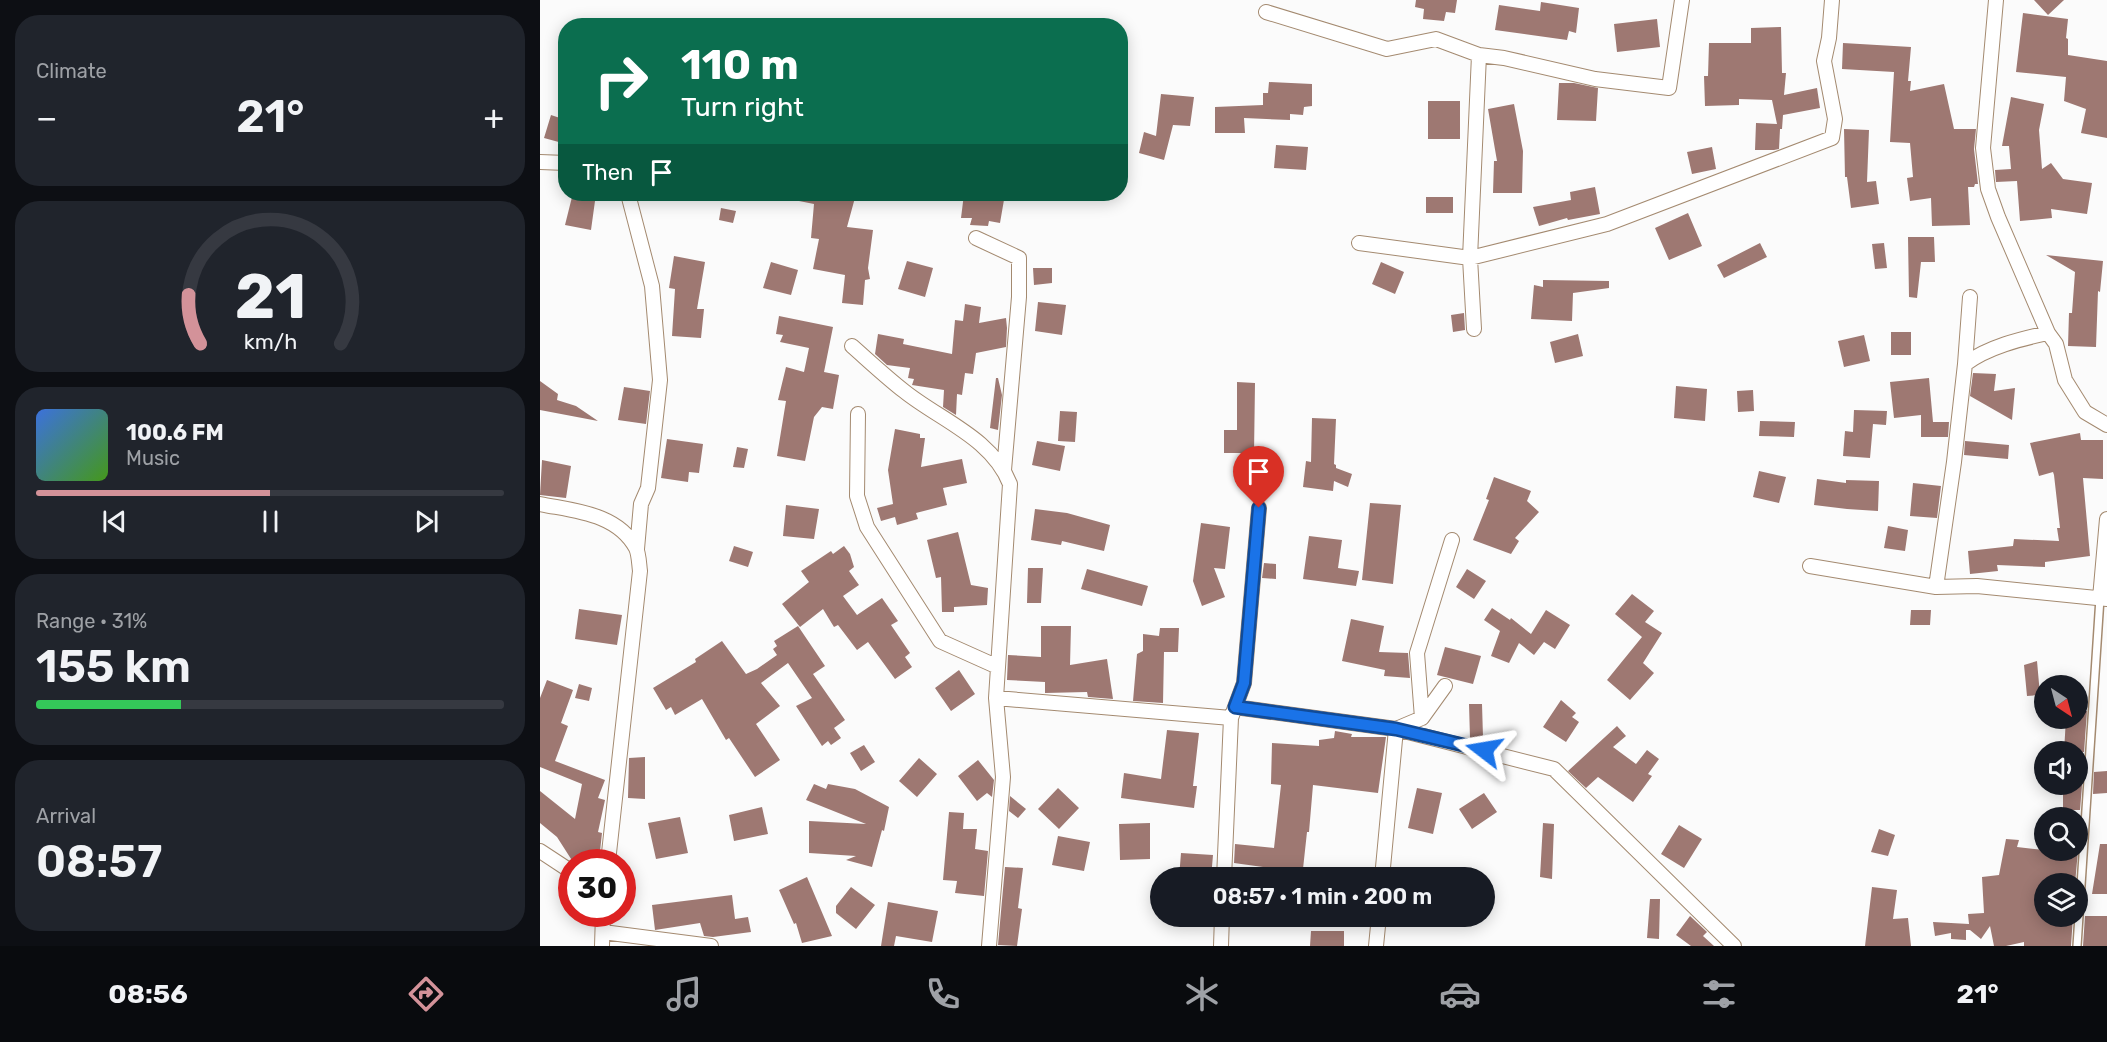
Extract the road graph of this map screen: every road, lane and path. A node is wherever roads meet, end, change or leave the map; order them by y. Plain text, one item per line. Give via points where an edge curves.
1 (1682, 0) edge
2 (1832, 0) edge
3 (1996, 0) edge
4 (1266, 12) dead end
5 (1479, 55) junction
6 (540, 162) edge
7 (558, 163) edge
8 (630, 201) edge
9 (976, 238) dead end
10 (1359, 243) dead end
11 (1470, 258) junction
12 (1970, 297) dead end
13 (1474, 329) dead end
14 (2048, 333) junction
15 (852, 346) dead end
16 (1965, 364) junction
17 (858, 414) dead end
18 (2107, 424) edge
19 (1004, 470) junction
20 (540, 504) edge
21 (1259, 508) dead end
22 (2107, 519) edge
23 (1452, 540) dead end
24 (637, 549) junction
25 (1810, 566) dead end
26 (1936, 587) junction
27 (2103, 599) edge
28 (998, 668) junction
29 (1445, 686) dead end
30 (996, 699) junction
31 (1233, 713) junction
32 (1422, 718) junction
33 (1396, 729) junction
34 (609, 849) edge
35 (540, 851) edge
36 (558, 863) edge
37 (1225, 867) edge
38 (1383, 867) edge
39 (603, 927) edge
40 (1222, 927) edge
41 (1378, 927) edge
42 (603, 932) junction
43 (602, 946) edge
44 (711, 946) edge
45 (989, 946) edge
46 (1221, 946) edge
47 (1376, 946) edge
48 (1734, 946) edge
49 (2077, 946) edge

1 - 5 street via 1669,88 1595,79
2 - 11 street via 1824,61 1835,119 1832,138 1607,224
3 - 14 street via 1983,148 1988,189
4 - 5 street via 1387,49 1436,39
5 - 11 street
6 - 7 street
8 - 24 street via 652,286 660,380
9 - 19 street via 1019,258
10 - 11 street
11 - 13 street
12 - 16 street
14 - 16 street via 2020,339
14 - 18 street via 2056,344 2065,380 2085,412
15 - 19 street via 905,392 976,440
16 - 26 street
17 - 28 street via 857,496 867,527 940,641
19 - 28 street via 1010,484
20 - 24 street via 602,518 621,529
21 - 31 street via 1244,683
22 - 27 street
23 - 32 street via 1417,653
24 - 34 street via 640,571
25 - 26 street
26 - 27 street via 1977,586
27 - 49 lane
28 - 30 street
29 - 32 street
30 - 31 street
30 - 45 street via 1003,777
31 - 33 street
31 - 37 street
32 - 33 street
33 - 38 street
33 - 48 street via 1554,769
35 - 36 street
39 - 42 street
40 - 46 street
41 - 47 street
42 - 43 street
42 - 44 street

